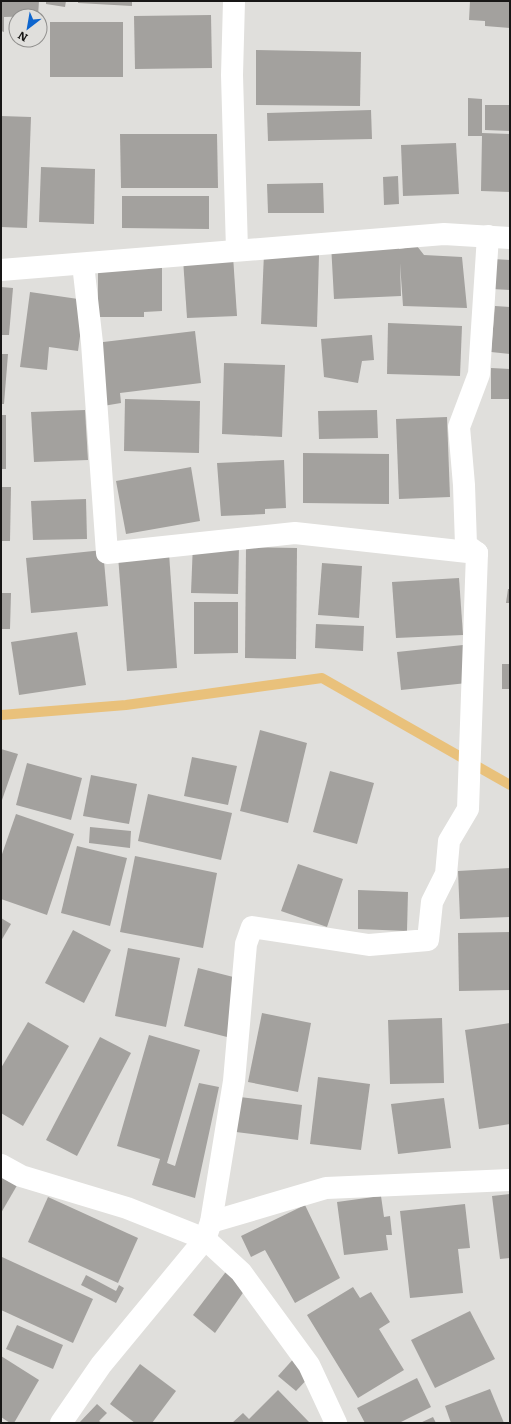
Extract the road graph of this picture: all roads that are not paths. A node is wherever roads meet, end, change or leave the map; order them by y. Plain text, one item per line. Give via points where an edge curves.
1 (234, 1) edge
2 (488, 236) junction
3 (510, 238) edge
4 (237, 250) junction
5 (83, 264) junction
6 (1, 270) edge
7 (477, 553) junction
8 (1, 1165) edge
9 (510, 1180) edge
10 (208, 1230) junction
11 (61, 1423) edge
12 (336, 1423) edge

1 - 4 street via 232,75
2 - 3 street
2 - 4 street via 444,234
2 - 7 street via 480,374 459,427 466,545
4 - 5 street
5 - 6 street
5 - 7 street via 92,343 107,553 296,533
7 - 10 street via 468,810 449,841 446,874 432,902 428,940 369,945 252,927 246,944 234,1081
8 - 10 street via 21,1176
9 - 10 street via 326,1188
10 - 11 street via 101,1365
10 - 12 street via 309,1365

